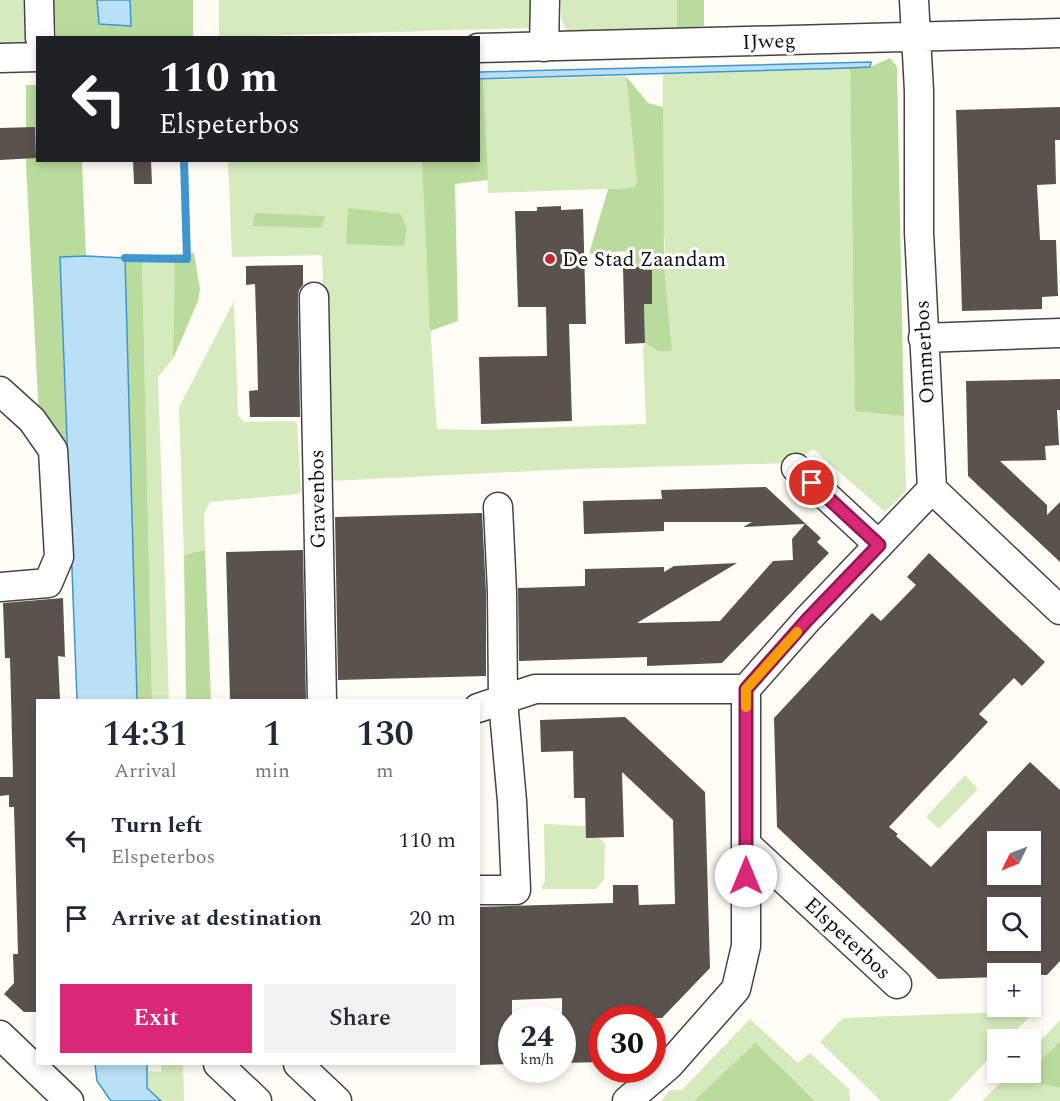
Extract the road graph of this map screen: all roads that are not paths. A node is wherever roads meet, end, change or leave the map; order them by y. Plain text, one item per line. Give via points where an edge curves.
1 (39, 0) edge
2 (545, 0) edge
3 (914, 0) edge
4 (1060, 33) edge
5 (40, 36) edge
6 (915, 38) junction
7 (544, 47) junction
8 (480, 48) edge
9 (36, 57) edge
10 (0, 58) edge
11 (314, 297) dead end
12 (1060, 333) edge
13 (923, 338) junction
14 (0, 392) edge
15 (796, 468) dead end
16 (932, 489) junction
17 (498, 507) dead end
18 (879, 545) junction
19 (0, 587) edge
20 (1060, 610) edge
21 (746, 689) junction
22 (322, 699) edge
23 (491, 704) edge
24 (746, 844) junction
25 (480, 890) edge
26 (897, 984) dead end
27 (0, 1035) edge
28 (219, 1065) edge
29 (299, 1065) edge
30 (69, 1101) edge
31 (257, 1101) edge
32 (337, 1101) edge
33 (627, 1101) edge

1 - 5 street
2 - 7 street
3 - 6 street, Ommerbos
4 - 6 street, IJweg
6 - 7 street, IJweg
6 - 13 street, Ommerbos
7 - 8 street, IJweg
9 - 10 street
11 - 22 street, Gravenbos
12 - 13 street
13 - 16 street, Ommerbos
14 - 19 street via 32,420 53,450 58,557 48,583
15 - 18 street
16 - 18 street
16 - 20 street
17 - 23 street via 502,592
18 - 21 street
21 - 23 street via 535,689
21 - 24 street
23 - 25 street via 512,801 516,890
24 - 26 street, Elspeterbos
24 - 33 street via 746,946 736,989 669,1065
27 - 30 street
28 - 31 street
29 - 32 street

